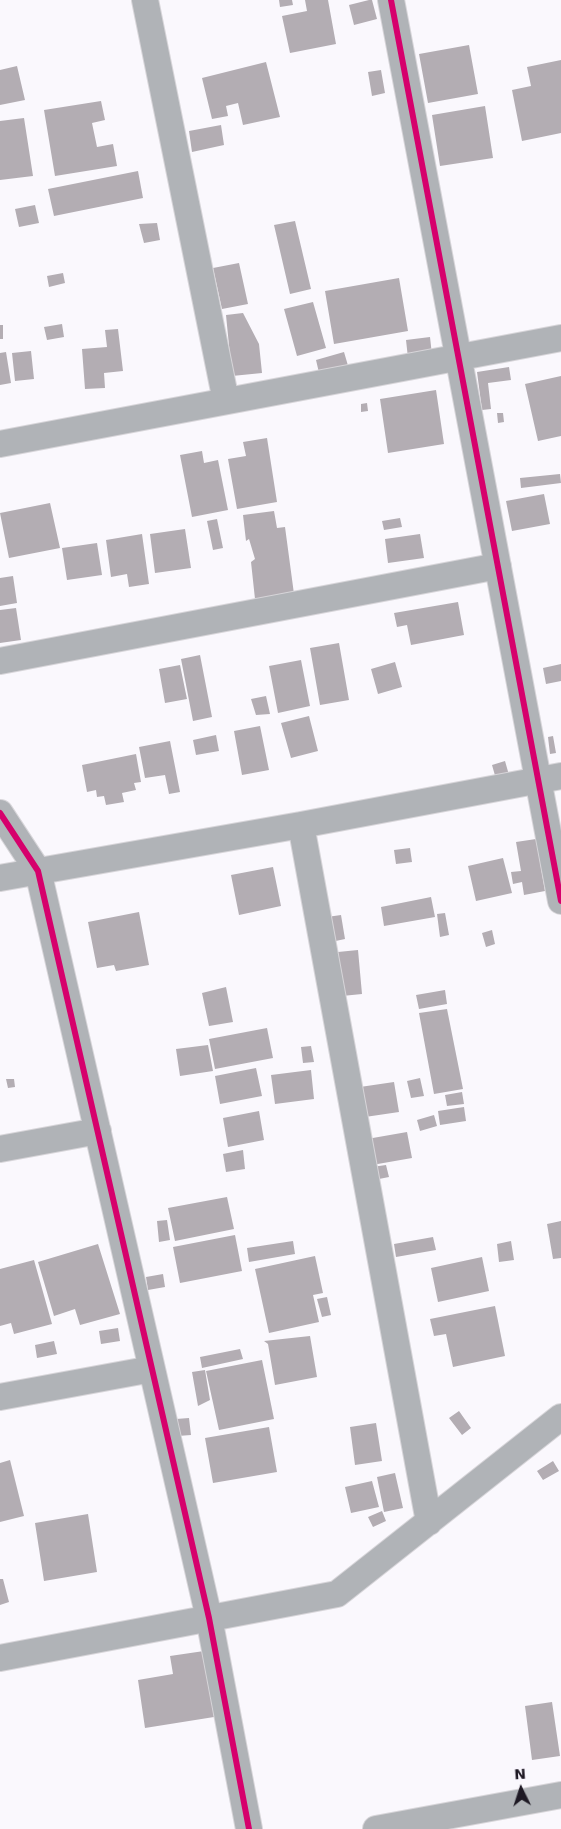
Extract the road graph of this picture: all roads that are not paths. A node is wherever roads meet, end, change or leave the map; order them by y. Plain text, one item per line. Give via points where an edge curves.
1 (145, 0) edge
2 (391, 0) edge
3 (561, 338) edge
4 (458, 357) junction
5 (226, 401) junction
6 (0, 444) edge
7 (498, 566) junction
8 (0, 661) edge
9 (550, 778) edge
10 (0, 813) edge
11 (301, 825) junction
12 (38, 871) junction
13 (0, 878) edge
14 (561, 901) edge
15 (98, 1131) junction
16 (0, 1148) edge
17 (152, 1368) junction
18 (0, 1397) edge
19 (561, 1417) edge
20 (429, 1522) junction
21 (209, 1618) junction
22 (0, 1658) edge
23 (561, 1795) edge
24 (249, 1829) edge
25 (376, 1829) edge

1 - 5 street
2 - 4 street
3 - 4 street
4 - 5 street
4 - 7 street
5 - 6 street
7 - 8 street
7 - 9 street
9 - 11 street
9 - 14 street
10 - 12 street
11 - 12 street
11 - 20 street
12 - 13 street
12 - 15 street
15 - 16 street
15 - 17 street
17 - 18 street
17 - 21 street
19 - 20 street
20 - 21 street via 337,1594
21 - 22 street
21 - 24 street
23 - 25 street

